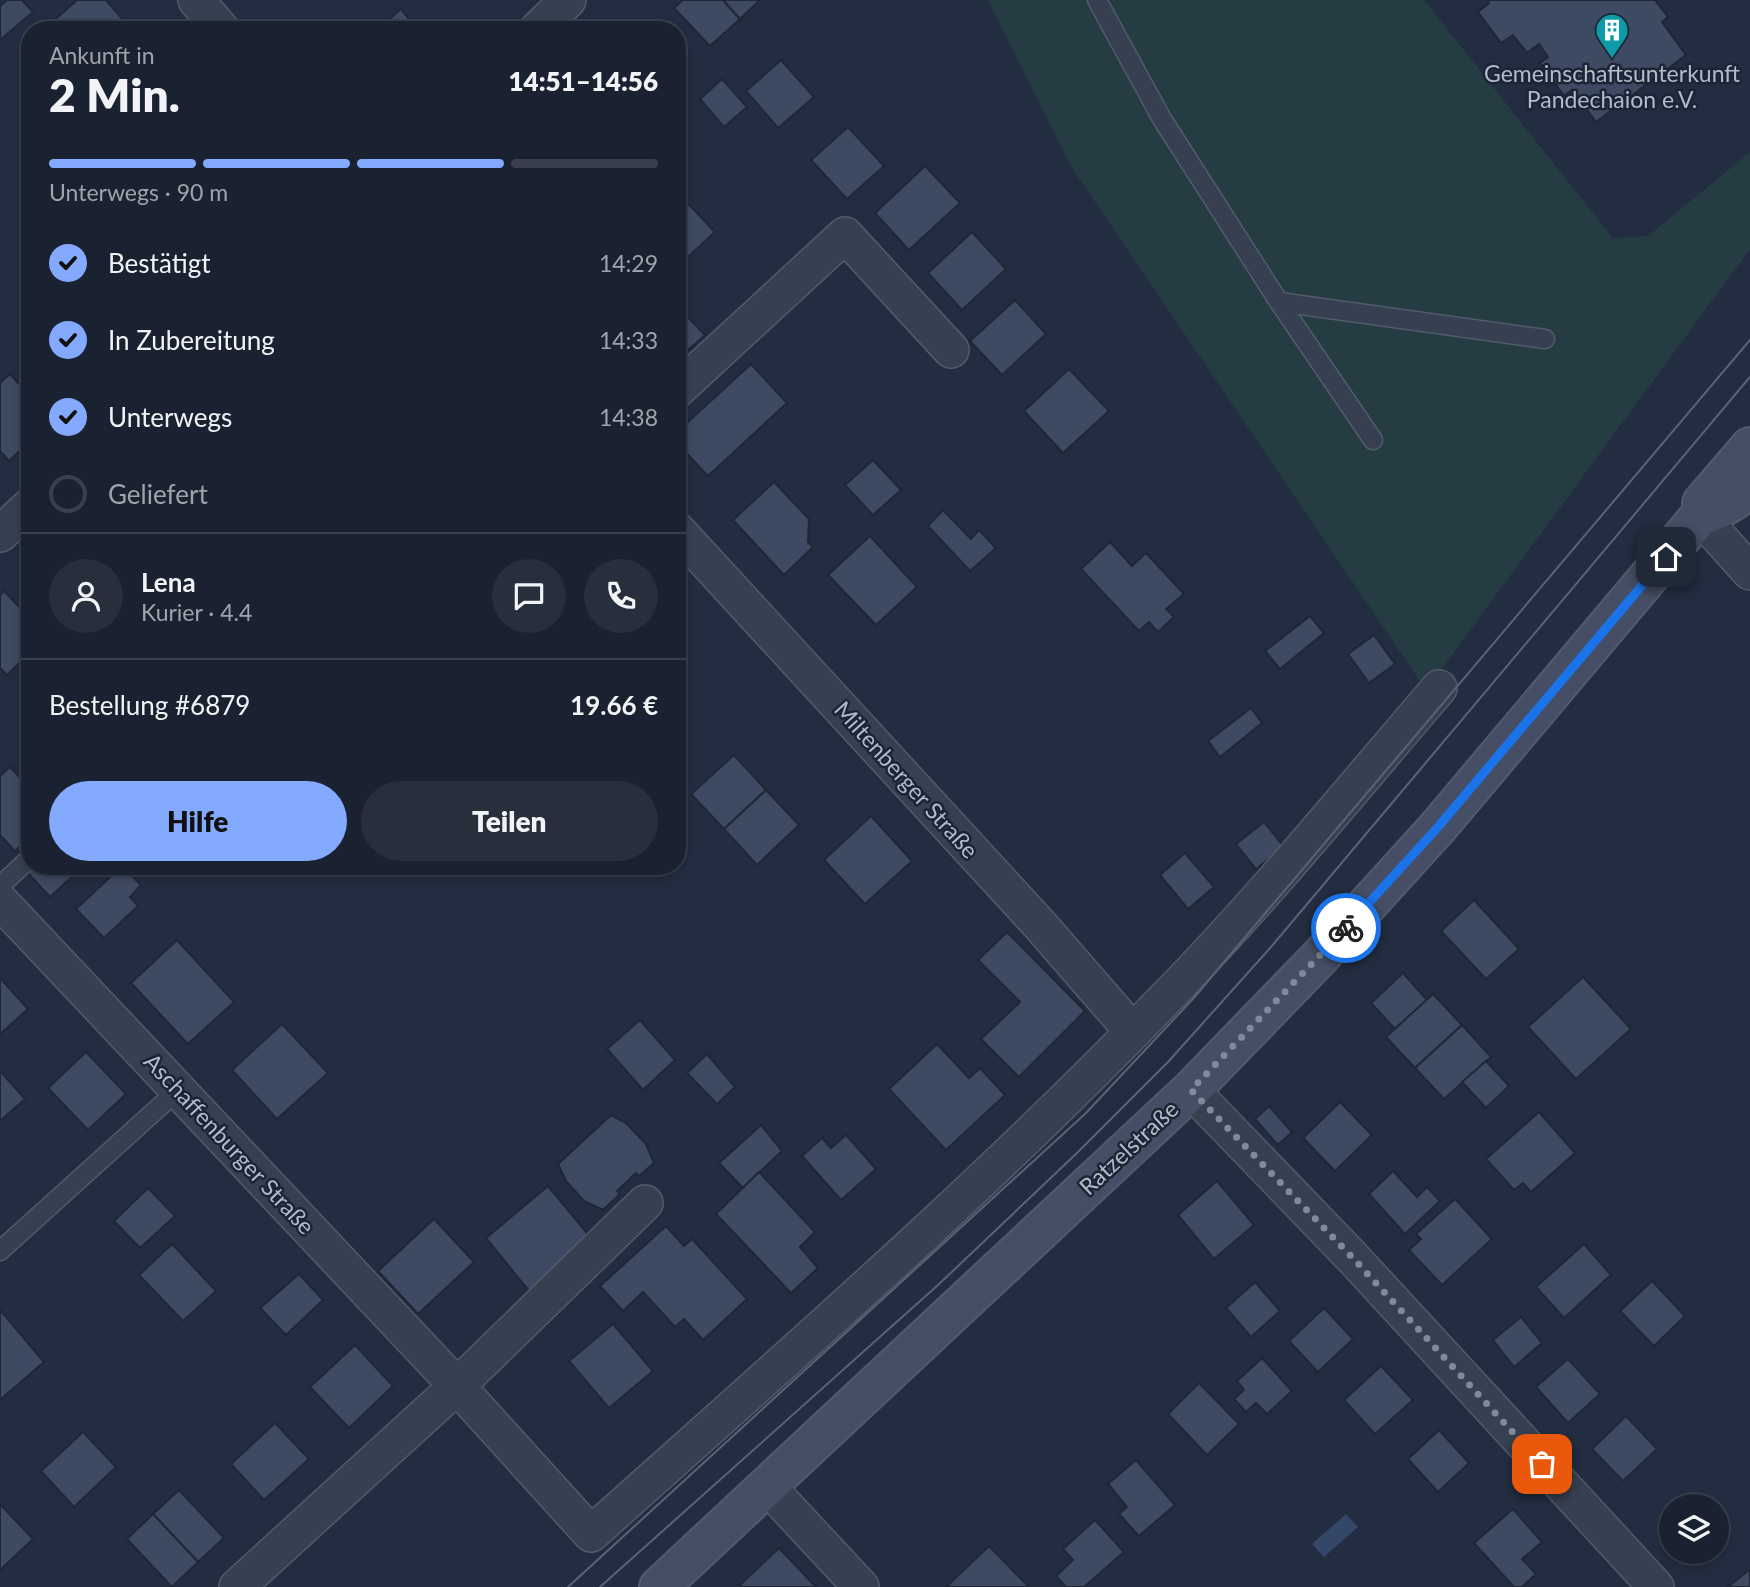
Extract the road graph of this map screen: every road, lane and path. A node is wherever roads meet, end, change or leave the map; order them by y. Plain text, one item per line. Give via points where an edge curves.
1 (196, 0) edge
2 (568, 0) edge
3 (1097, 0) edge
4 (214, 21) edge
5 (546, 21) edge
6 (1279, 302) junction
7 (1545, 339) dead end
8 (951, 350) dead end
9 (686, 382) edge
10 (1373, 440) dead end
11 (1750, 447) edge
12 (1750, 486) edge
13 (21, 514) edge
14 (1700, 516) junction
15 (0, 534) edge
16 (686, 540) edge
17 (1750, 572) edge
18 (1439, 688) dead end
19 (21, 867) edge
20 (0, 886) edge
21 (0, 901) edge
22 (1133, 1031) junction
23 (178, 1090) junction
24 (1191, 1090) junction
25 (645, 1203) dead end
26 (0, 1251) edge
27 (457, 1386) junction
28 (766, 1486) junction
29 (237, 1587) edge
30 (659, 1587) edge
31 (861, 1587) edge
32 (1656, 1587) edge

1 - 4 street
2 - 5 street
3 - 6 lane via 1162,119
6 - 7 lane
6 - 10 lane
8 - 9 street via 845,234
11 - 14 main road, Ratzelstraße via 1703,500
12 - 14 main road, Ratzelstraße via 1722,509
13 - 15 street
14 - 17 street
14 - 24 main road, Ratzelstraße via 1438,827
16 - 22 street, Miltenberger Straße
18 - 22 street via 1194,970
19 - 20 lane
21 - 23 street, Aschaffenburger Straße
22 - 27 street, Aschaffenburger Straße via 874,1281 591,1534
23 - 26 lane
23 - 27 street, Aschaffenburger Straße
24 - 28 main road, Ratzelstraße
24 - 32 street via 1353,1258
25 - 27 street
27 - 29 street
28 - 30 main road, Ratzelstraße
28 - 31 street

